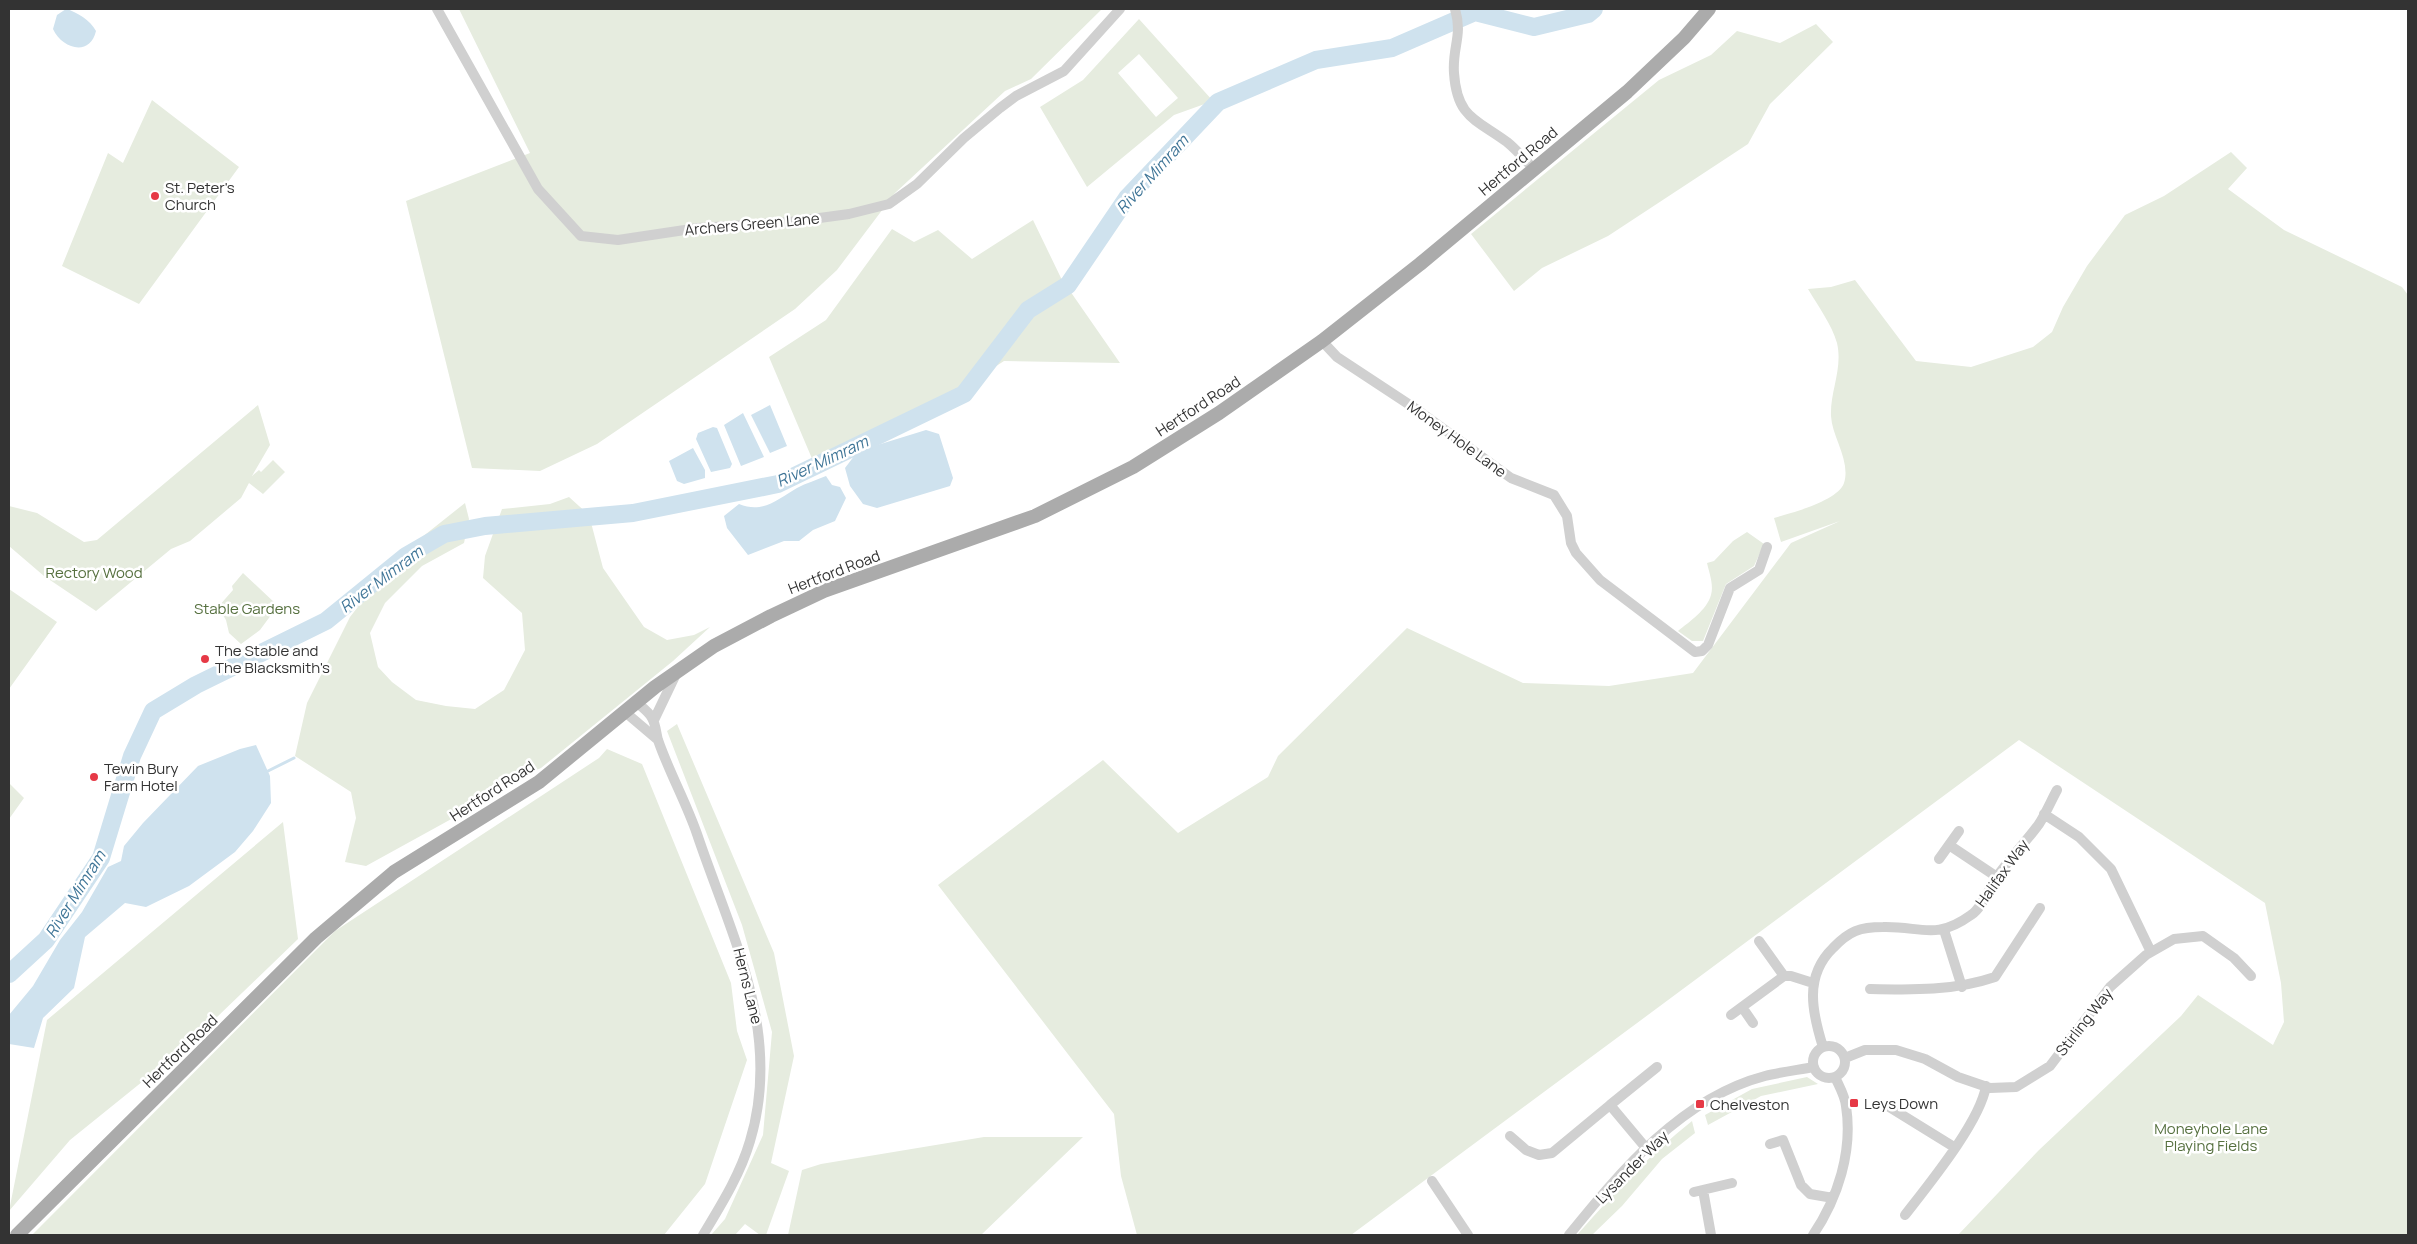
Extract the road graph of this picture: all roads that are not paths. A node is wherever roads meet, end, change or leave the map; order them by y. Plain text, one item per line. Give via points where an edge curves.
1 (437, 9) edge
2 (1120, 9) edge
3 (1455, 9) edge
4 (1709, 9) edge
5 (1534, 169) junction
6 (1322, 341) junction
7 (1768, 547) dead end
8 (679, 669) junction
9 (636, 702) junction
10 (625, 712) junction
11 (654, 720) junction
12 (658, 740) junction
13 (2057, 790) dead end
14 (2044, 814) junction
15 (1959, 831) dead end
16 (1949, 845) junction
17 (1939, 859) dead end
18 (1997, 877) junction
19 (2040, 908) dead end
20 (1944, 930) junction
21 (1759, 941) dead end
22 (2151, 952) junction
23 (1784, 976) junction
24 (2251, 976) dead end
25 (1813, 983) junction
26 (1962, 987) junction
27 (1870, 989) dead end
28 (1742, 1007) junction
29 (1731, 1015) dead end
30 (1753, 1023) dead end
31 (1823, 1047) junction
32 (1845, 1058) junction
33 (1657, 1067) dead end
34 (1814, 1067) junction
35 (1835, 1077) junction
36 (1986, 1086) junction
37 (1610, 1105) junction
38 (1886, 1105) dead end
39 (1510, 1136) dead end
40 (1770, 1144) dead end
41 (1954, 1147) junction
42 (1646, 1148) junction
43 (1432, 1181) dead end
44 (1732, 1183) dead end
45 (1833, 1198) junction
46 (1905, 1215) dead end
47 (1474, 1234) edge
48 (17, 1235) edge
49 (703, 1235) edge
50 (1569, 1235) edge
51 (1712, 1235) edge
52 (1813, 1235) edge

1 - 2 street, Archers Green Lane via 538,189 580,236 618,240 698,228 790,222 849,214 889,204 917,184 1005,104 1064,71
3 - 5 street via 1459,24 1454,68 1457,95 1462,106 1470,118 1510,144
4 - 5 main road, Hertford Road via 1657,65
5 - 6 main road, Hertford Road
6 - 7 street, Money Hole Lane via 1337,357 1511,478 1554,495 1567,516 1576,553 1600,580 1695,652 1708,645 1730,588 1759,570
6 - 8 main road, Hertford Road via 1218,414 1106,480 1035,516 824,591 722,642
8 - 9 main road, Hertford Road
8 - 11 street
9 - 10 main road, Hertford Road
9 - 11 street
10 - 12 street, Herns Lane
10 - 48 main road, Hertford Road via 539,782 394,872 334,922
11 - 12 street, Herns Lane
12 - 49 street, Herns Lane via 688,806 736,940 754,997 760,1033 760,1092 750,1141 729,1192
13 - 14 street, Halifax Way
14 - 18 street, Halifax Way
14 - 22 street via 2079,837 2111,869
15 - 16 street
16 - 17 street
16 - 18 street
18 - 20 street, Halifax Way via 1973,914
19 - 26 street via 1995,977
20 - 25 street, Halifax Way via 1884,926 1856,929 1826,955 1818,966
20 - 26 street
21 - 23 street
22 - 24 street, Stirling Way via 2174,939 2203,936 2229,953
22 - 36 street, Stirling Way via 2110,987 2050,1066 2016,1087
23 - 25 street
23 - 28 street
25 - 31 street, Halifax Way via 1814,1016
26 - 27 street
28 - 29 street
28 - 30 street
31 - 32 street via 1836,1048
31 - 34 street via 1814,1058
32 - 35 street via 1842,1072
32 - 36 street, Stirling Way via 1865,1050 1896,1050
33 - 37 street
34 - 35 street via 1820,1075
34 - 42 street, Lysander Way via 1764,1076 1723,1093 1680,1119
35 - 45 street via 1846,1104 1848,1133 1844,1169
36 - 41 street via 1983,1101
37 - 39 street via 1552,1153 1539,1155 1526,1150
37 - 42 street
38 - 41 street
40 - 45 street via 1783,1140 1801,1185 1810,1194
41 - 46 street
42 - 50 street, Lysander Way
43 - 47 street
44 - 51 street via 1699,1191
45 - 52 street

